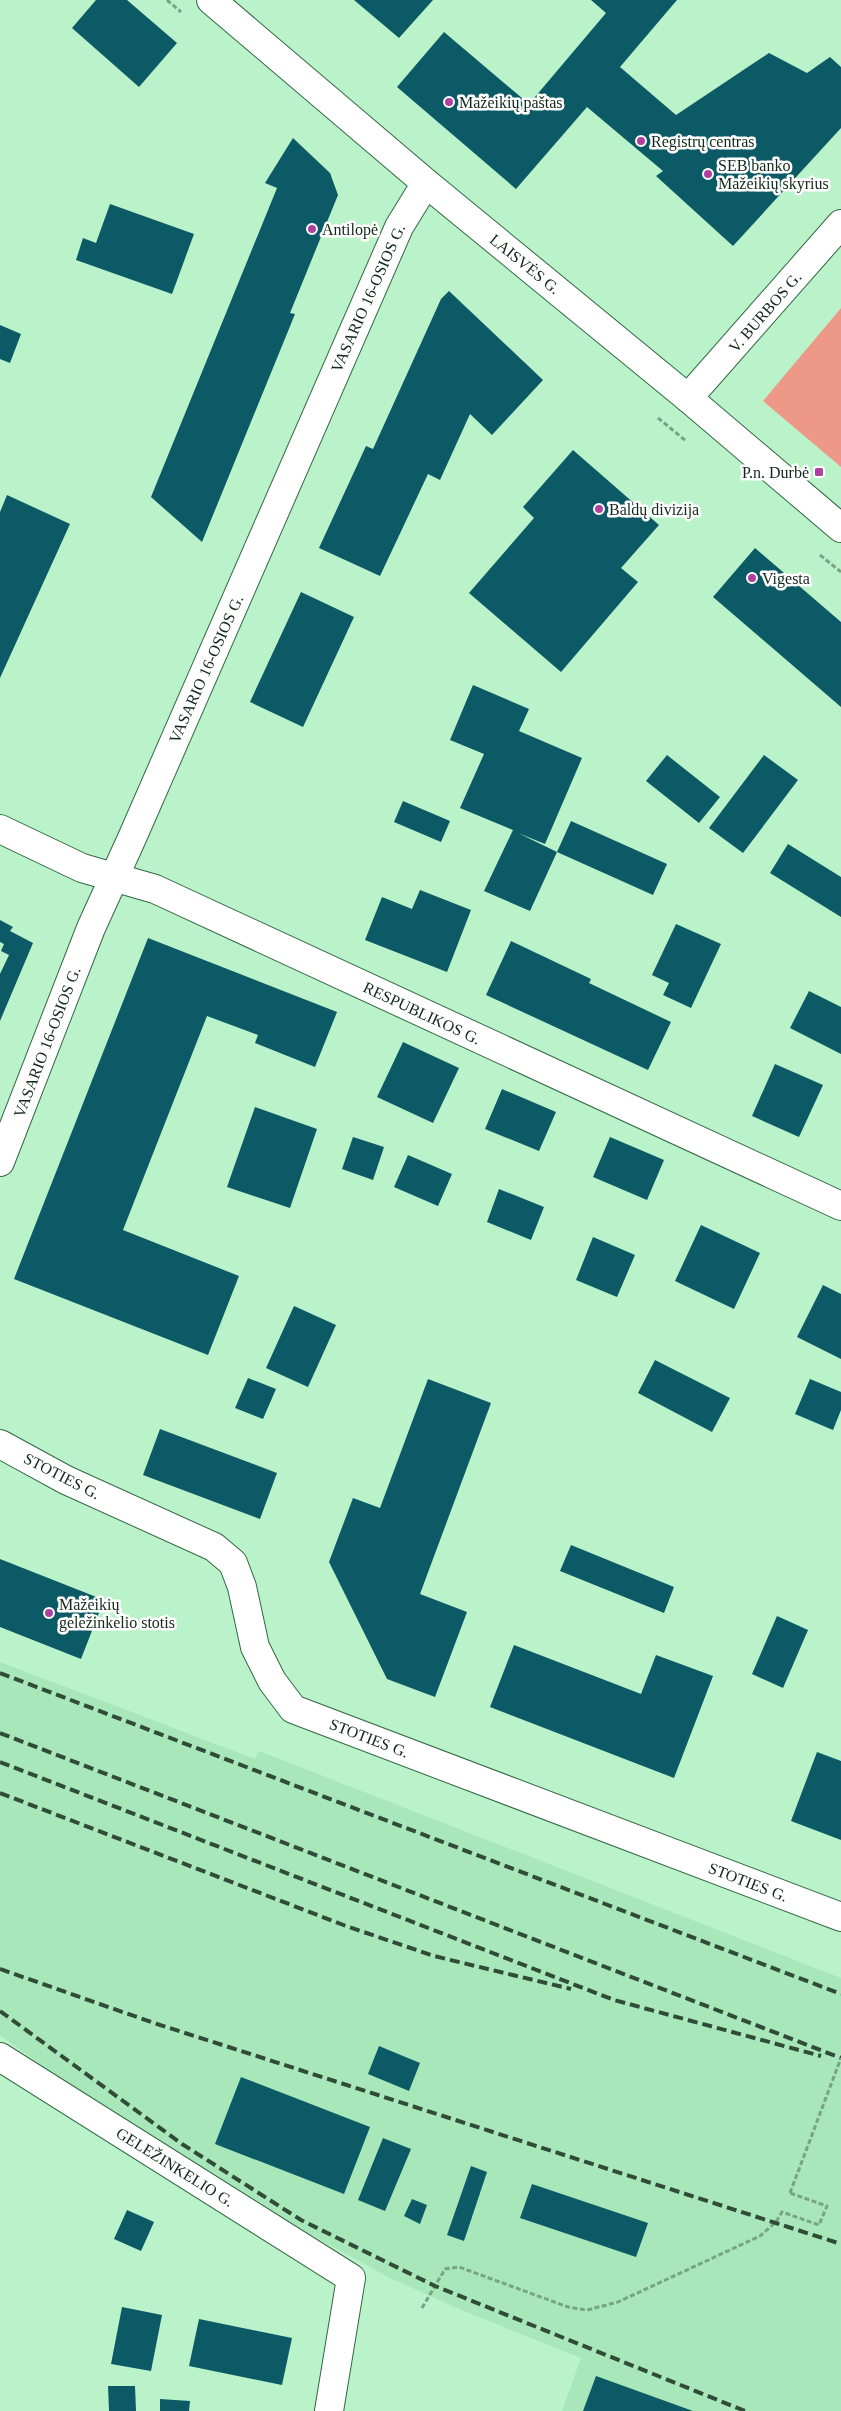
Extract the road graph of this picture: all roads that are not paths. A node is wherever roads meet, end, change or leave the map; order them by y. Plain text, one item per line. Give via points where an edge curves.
1 (211, 0) edge
2 (426, 183) junction
3 (841, 224) edge
4 (688, 398) junction
5 (841, 528) edge
6 (0, 829) edge
7 (115, 877) junction
8 (0, 1162) edge
9 (841, 1206) edge
10 (0, 1444) edge
11 (841, 1917) edge
12 (0, 2057) edge
13 (330, 2411) edge

1 - 2 street, LAISVĖS G.
2 - 4 street, LAISVĖS G.
2 - 7 street, VASARIO 16-OSIOS G. via 399,227
3 - 4 street, V. BURBOS G.
4 - 5 street, LAISVĖS G.
6 - 7 street, RESPUBLIKOS G. via 82,868
7 - 8 street, VASARIO 16-OSIOS G. via 91,928
7 - 9 street, RESPUBLIKOS G. via 155,889
10 - 11 street, STOTIES G. via 66,1480 214,1547 233,1563 242,1587 255,1647 272,1680 293,1709
12 - 13 street, GELEŽINKELIO G. via 351,2278

